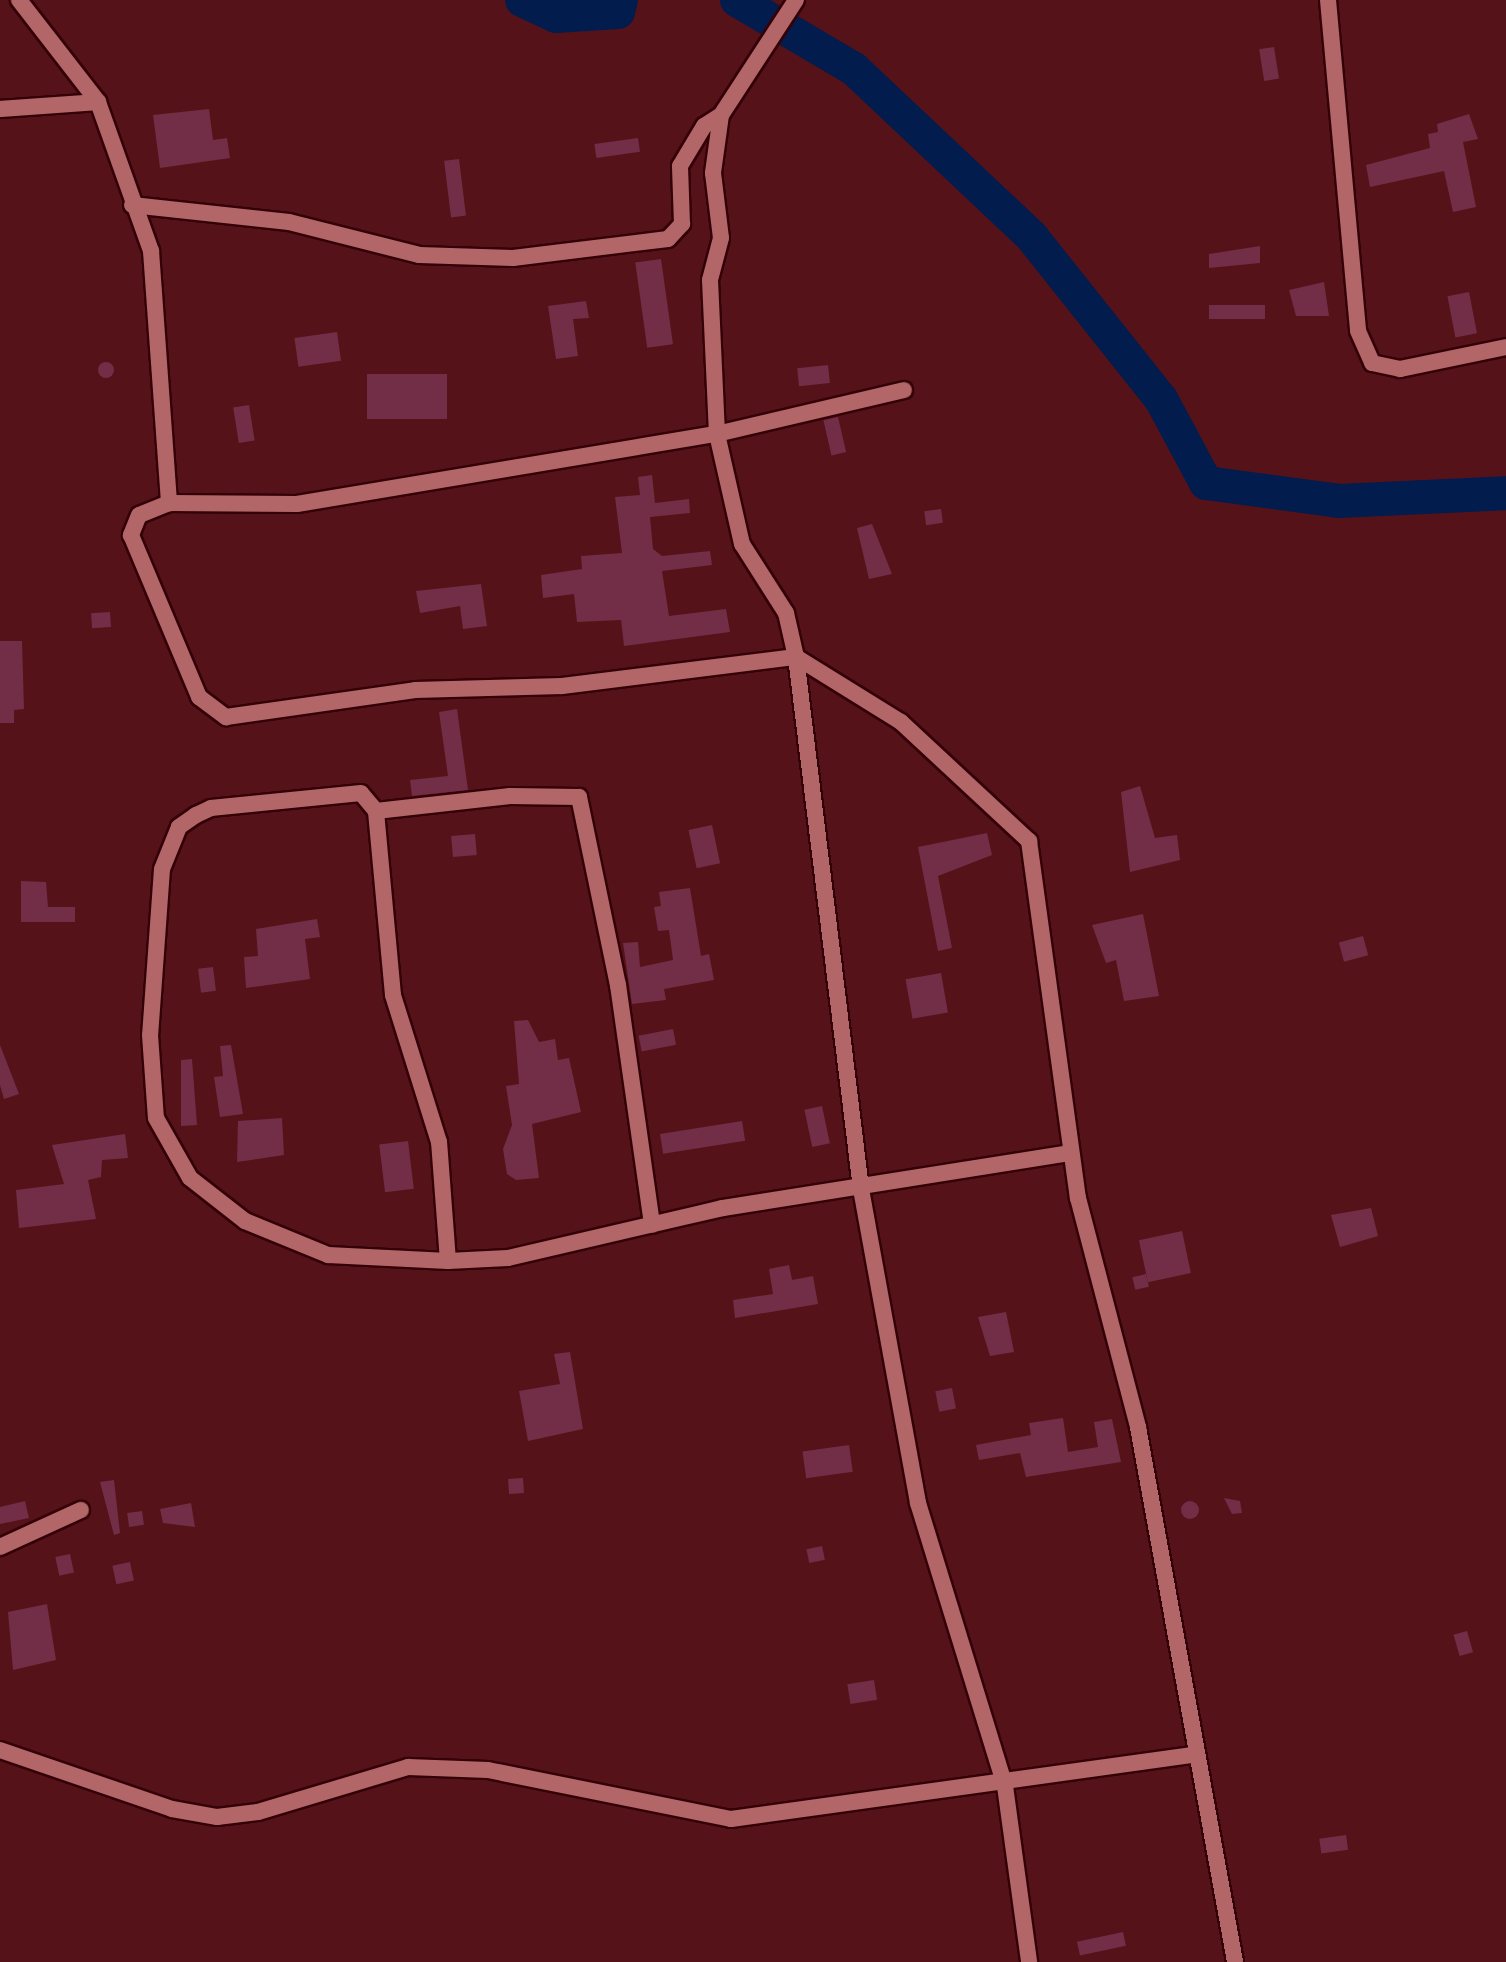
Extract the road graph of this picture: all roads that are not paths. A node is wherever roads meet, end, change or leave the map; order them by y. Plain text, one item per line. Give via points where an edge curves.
1 (19, 0) edge
2 (796, 0) edge
3 (1328, 0) edge
4 (98, 102) junction
5 (0, 109) edge
6 (721, 115) junction
7 (132, 205) junction
8 (1506, 347) edge
9 (904, 390) dead end
10 (717, 434) junction
11 (169, 503) junction
12 (796, 657) junction
13 (376, 811) junction
14 (1071, 1153) junction
15 (861, 1189) junction
16 (652, 1225) junction
17 (448, 1261) junction
18 (81, 1510) dead end
19 (0, 1547) edge
20 (0, 1750) edge
21 (1195, 1755) junction
22 (1005, 1786) junction
23 (1029, 1962) edge
24 (1235, 1962) edge

1 - 4 street
2 - 6 street
3 - 8 street via 1358,331 1372,363 1400,369
4 - 5 street
4 - 7 street
6 - 7 street via 704,126 680,166 682,224 668,239 513,258 419,255 289,222
6 - 10 street via 713,173 721,238 710,280
7 - 11 street via 151,251
9 - 10 street
10 - 11 street via 297,504
10 - 12 street via 742,544 786,613
11 - 12 street via 139,515 131,535 199,697 226,717 415,690 562,686
12 - 14 street via 901,722 1029,841
12 - 15 street
13 - 16 street via 579,797 618,985
13 - 17 street via 393,995 439,1142
13 - 17 street via 361,793 211,808 179,827 164,861 156,930 150,1035 156,1118 190,1178 245,1221 328,1255
14 - 15 street
14 - 21 street via 1138,1427
15 - 16 street
15 - 22 street via 918,1503
16 - 17 street via 508,1258
18 - 19 street
20 - 22 street via 172,1809 217,1817 258,1812 382,1771 430,1766 502,1772 731,1819
21 - 22 street
21 - 24 street
22 - 23 street

